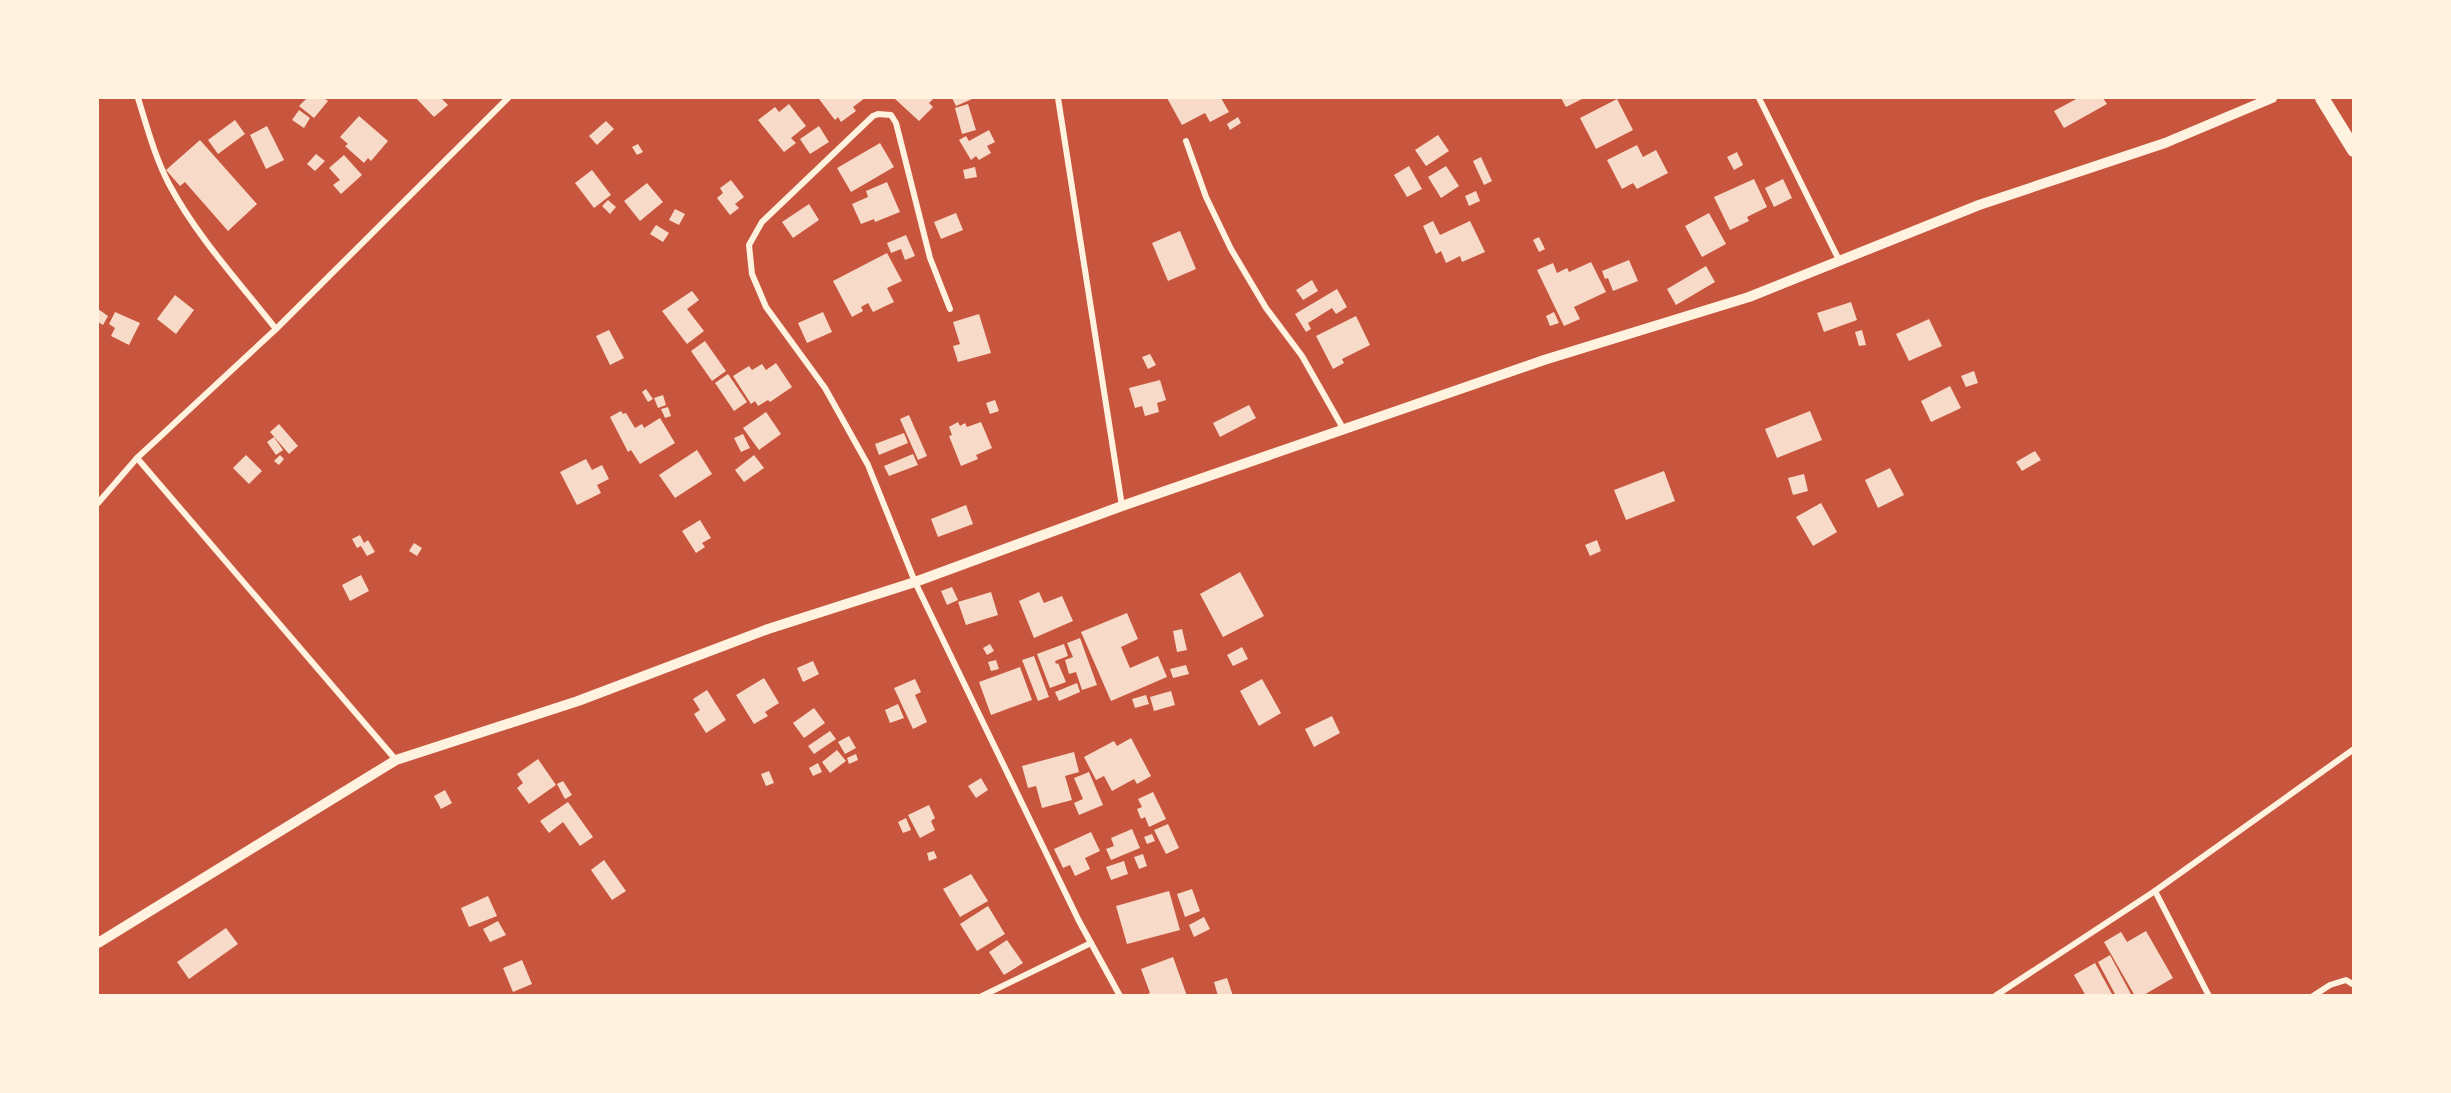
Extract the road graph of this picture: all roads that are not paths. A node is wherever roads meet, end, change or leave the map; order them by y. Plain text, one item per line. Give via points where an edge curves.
1 (138, 98) edge
2 (508, 98) edge
3 (1058, 98) edge
4 (1758, 98) edge
5 (2272, 98) edge
6 (2322, 98) edge
7 (1186, 141) dead end
8 (2354, 150) edge
9 (1839, 260) junction
10 (950, 309) dead end
11 (276, 329) junction
12 (1345, 431) junction
13 (137, 458) junction
14 (98, 502) edge
15 (1122, 506) junction
16 (915, 582) junction
17 (2354, 750) edge
18 (396, 760) junction
19 (2155, 891) junction
20 (98, 943) edge
21 (1091, 943) junction
22 (2354, 985) edge
23 (982, 996) edge
24 (1120, 996) edge
25 (1995, 996) edge
26 (2209, 996) edge
27 (2313, 996) edge

1 - 11 street via 155,152 183,209
2 - 11 street
3 - 15 street
4 - 9 street
5 - 9 street via 2165,143 1978,205
6 - 8 highway
7 - 12 street via 1206,197 1231,249 1266,308 1302,356
9 - 12 street via 1749,297 1544,360
10 - 16 street via 930,258 891,115 878,114 860,127 762,222 749,245 752,274 766,307 825,388 868,465
11 - 13 street
12 - 15 street
13 - 14 street
13 - 18 street
15 - 16 street
16 - 18 street via 768,629 578,701
16 - 21 street
17 - 19 street
18 - 20 street
19 - 25 street
19 - 26 street
21 - 23 street
21 - 24 street
22 - 27 street via 2346,980

